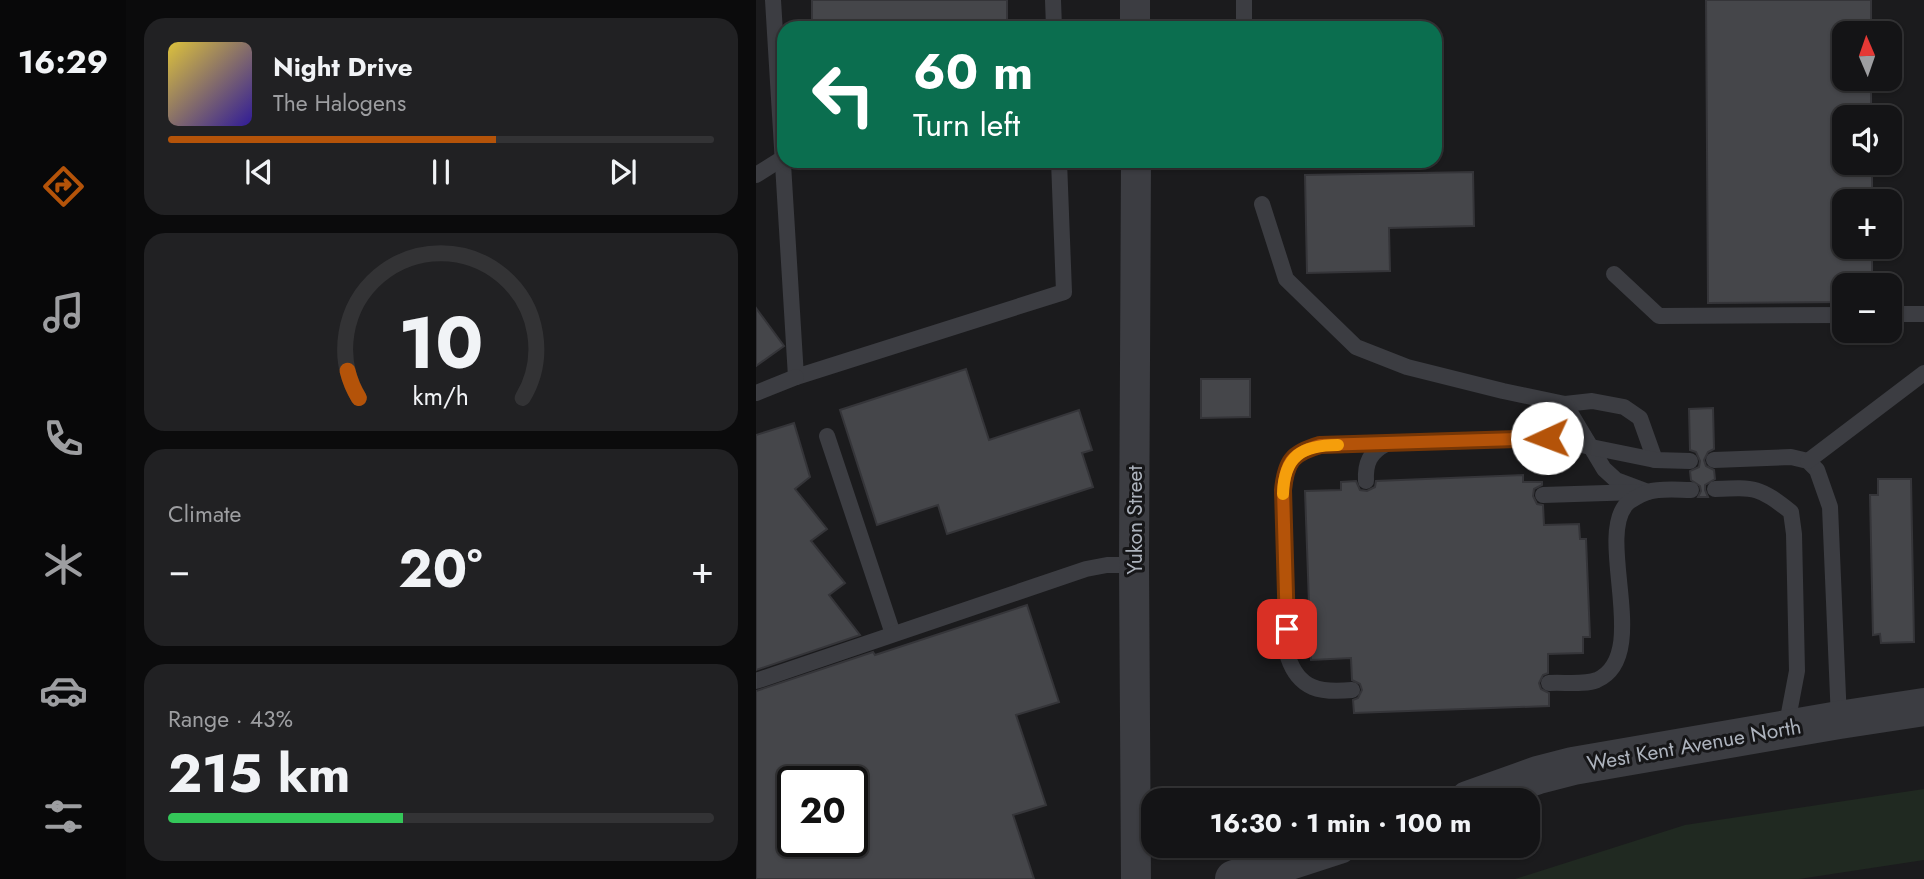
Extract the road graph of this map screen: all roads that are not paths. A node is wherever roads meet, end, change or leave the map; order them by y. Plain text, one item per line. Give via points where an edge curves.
1 (773, 0) edge
2 (1053, 0) edge
3 (1135, 0) edge
4 (1244, 0) edge
5 (1054, 21) edge
6 (1135, 21) edge
7 (1244, 21) edge
8 (777, 36) edge
9 (777, 162) edge
10 (784, 168) edge
11 (1059, 168) edge
12 (1136, 168) edge
13 (756, 175) edge
14 (1262, 204) dead end
15 (1615, 274) dead end
16 (1902, 314) edge
17 (1924, 314) edge
18 (1832, 315) edge
19 (1924, 373) edge
20 (796, 377) junction
21 (756, 393) edge
22 (1564, 404) junction
23 (827, 436) dead end
24 (1386, 444) junction
25 (1591, 447) junction
26 (1655, 460) junction
27 (1714, 460) dead end
28 (1690, 461) dead end
29 (1808, 461) junction
30 (1366, 481) dead end
31 (1715, 489) dead end
32 (1691, 490) dead end
33 (1648, 492) junction
34 (1543, 495) dead end
35 (1134, 565) junction
36 (893, 634) junction
37 (756, 681) edge
38 (1549, 683) dead end
39 (1352, 690) dead end
40 (1924, 707) edge
41 (1839, 720) junction
42 (1786, 729) junction
43 (1502, 788) edge
44 (1299, 858) edge
45 (1136, 879) edge
46 (1234, 879) edge

1 - 8 lane
2 - 5 lane
3 - 6 street
4 - 7 lane
9 - 13 lane
10 - 20 lane
11 - 20 lane via 1064,292
12 - 35 street, Yukon Street
14 - 22 lane via 1286,279 1356,347 1407,367
15 - 18 lane via 1659,316
16 - 17 lane
19 - 29 lane
20 - 21 lane
22 - 25 lane
22 - 26 lane via 1592,401 1628,410 1640,418
23 - 36 lane
24 - 25 lane via 1547,438
24 - 30 lane via 1369,458
24 - 39 lane via 1320,445 1293,458 1285,471 1288,657 1293,672 1304,683 1317,689
25 - 26 lane
25 - 33 lane via 1616,480
26 - 28 lane
27 - 29 lane via 1791,457
29 - 41 lane via 1817,470 1830,507
31 - 42 lane via 1765,492 1791,512 1797,671
32 - 33 lane
33 - 34 lane
33 - 38 lane via 1625,506 1617,527 1620,652 1609,671 1596,681
35 - 36 lane via 1086,569
35 - 45 street, Yukon Street
36 - 37 lane
40 - 41 street, West Kent Avenue North
41 - 42 street, West Kent Avenue North
42 - 43 street, West Kent Avenue North via 1573,766
44 - 46 street

